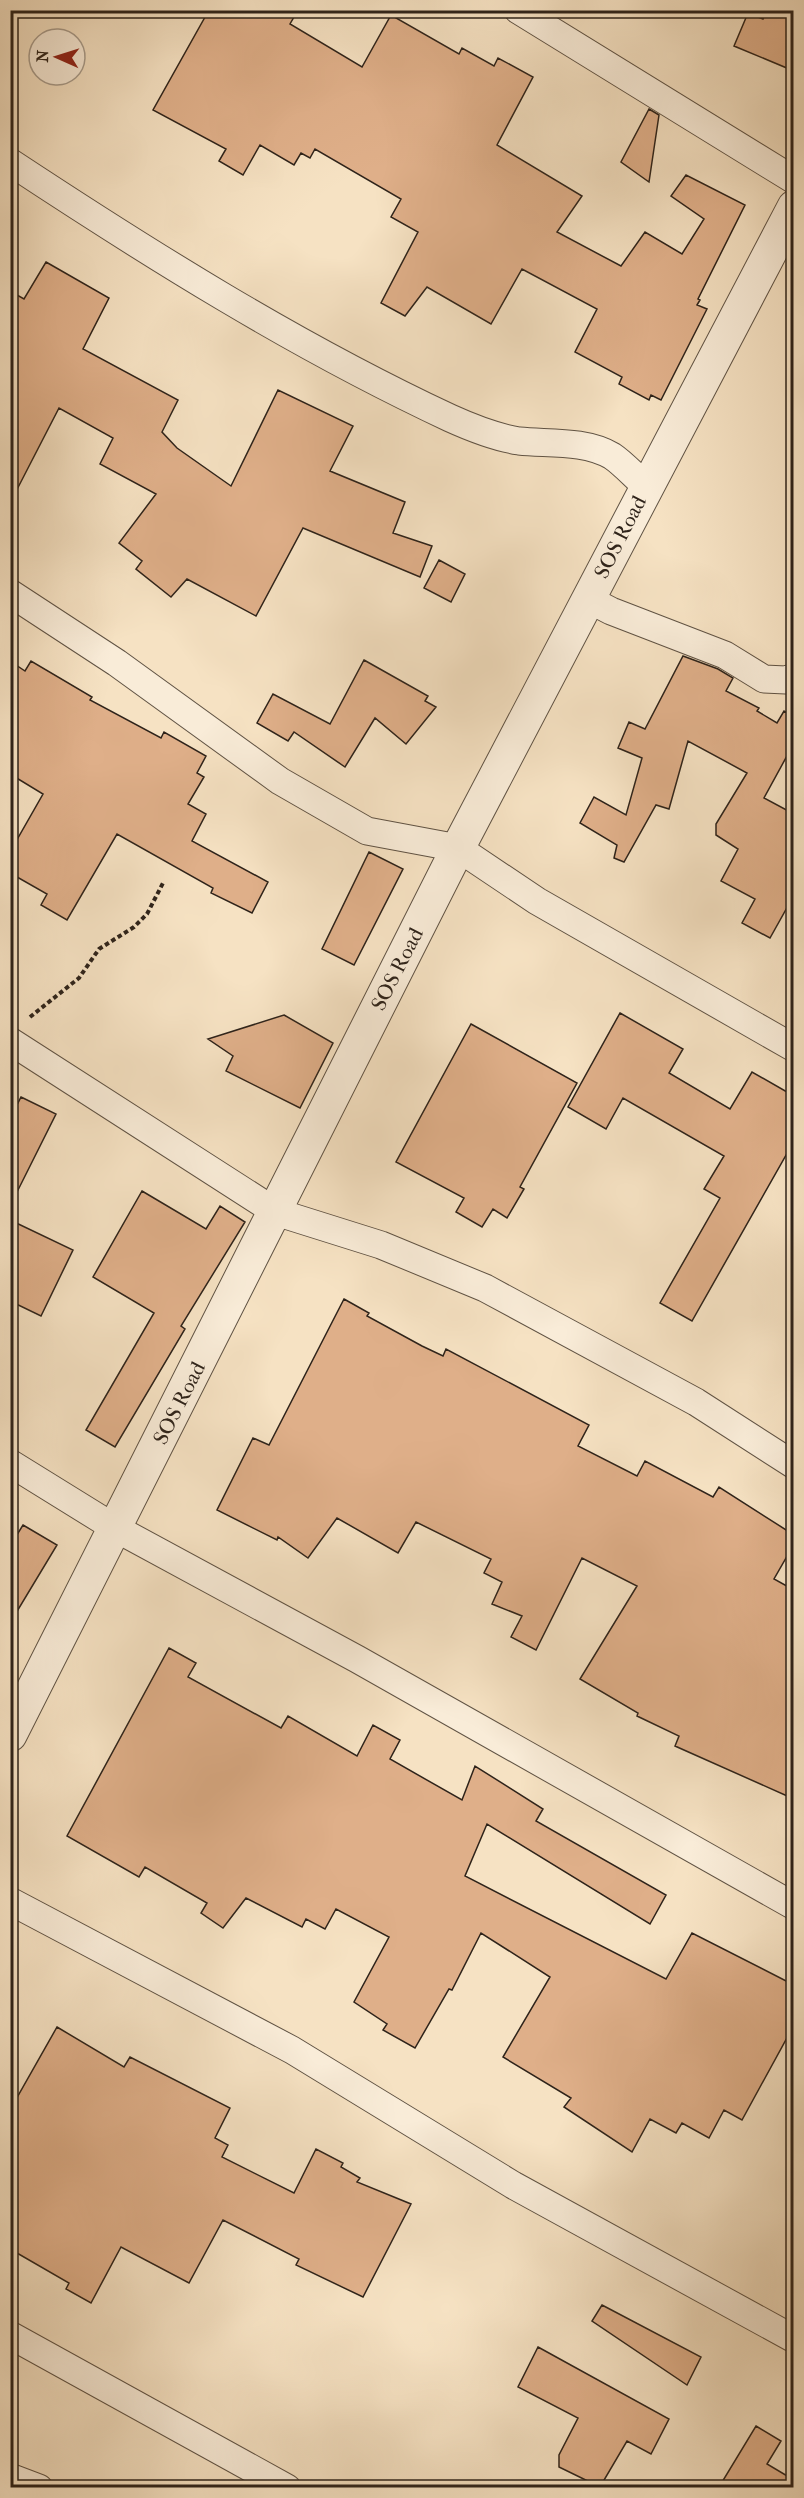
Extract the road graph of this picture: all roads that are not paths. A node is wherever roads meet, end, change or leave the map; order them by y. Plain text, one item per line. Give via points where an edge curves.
1 (518, 10) edge
2 (10, 162) edge
3 (794, 180) edge
4 (794, 207) edge
5 (646, 486) junction
6 (10, 593) edge
7 (588, 599) junction
8 (794, 677) edge
9 (458, 848) junction
10 (10, 1041) edge
11 (794, 1048) edge
12 (276, 1212) junction
13 (10, 1463) edge
14 (794, 1464) edge
15 (115, 1528) junction
16 (10, 1735) edge
17 (10, 1900) edge
18 (791, 1900) edge
19 (10, 2335) edge
20 (794, 2339) edge
21 (10, 2477) edge
22 (39, 2487) edge
23 (287, 2487) edge

1 - 3 street
2 - 5 street via 141,248 423,406 480,432 593,448 613,457
4 - 5 street, SOS Road
5 - 7 street, SOS Road
6 - 9 street via 117,663 280,781 367,831
7 - 8 street via 725,655 764,679
7 - 9 street, SOS Road
9 - 11 street via 537,901
9 - 12 street, SOS Road
10 - 12 street
12 - 14 street via 381,1245 485,1288 696,1402
12 - 15 street, SOS Road
13 - 15 street
15 - 16 street, SOS Road
15 - 18 street
17 - 20 street via 292,2050 513,2185
19 - 23 street
21 - 22 street

